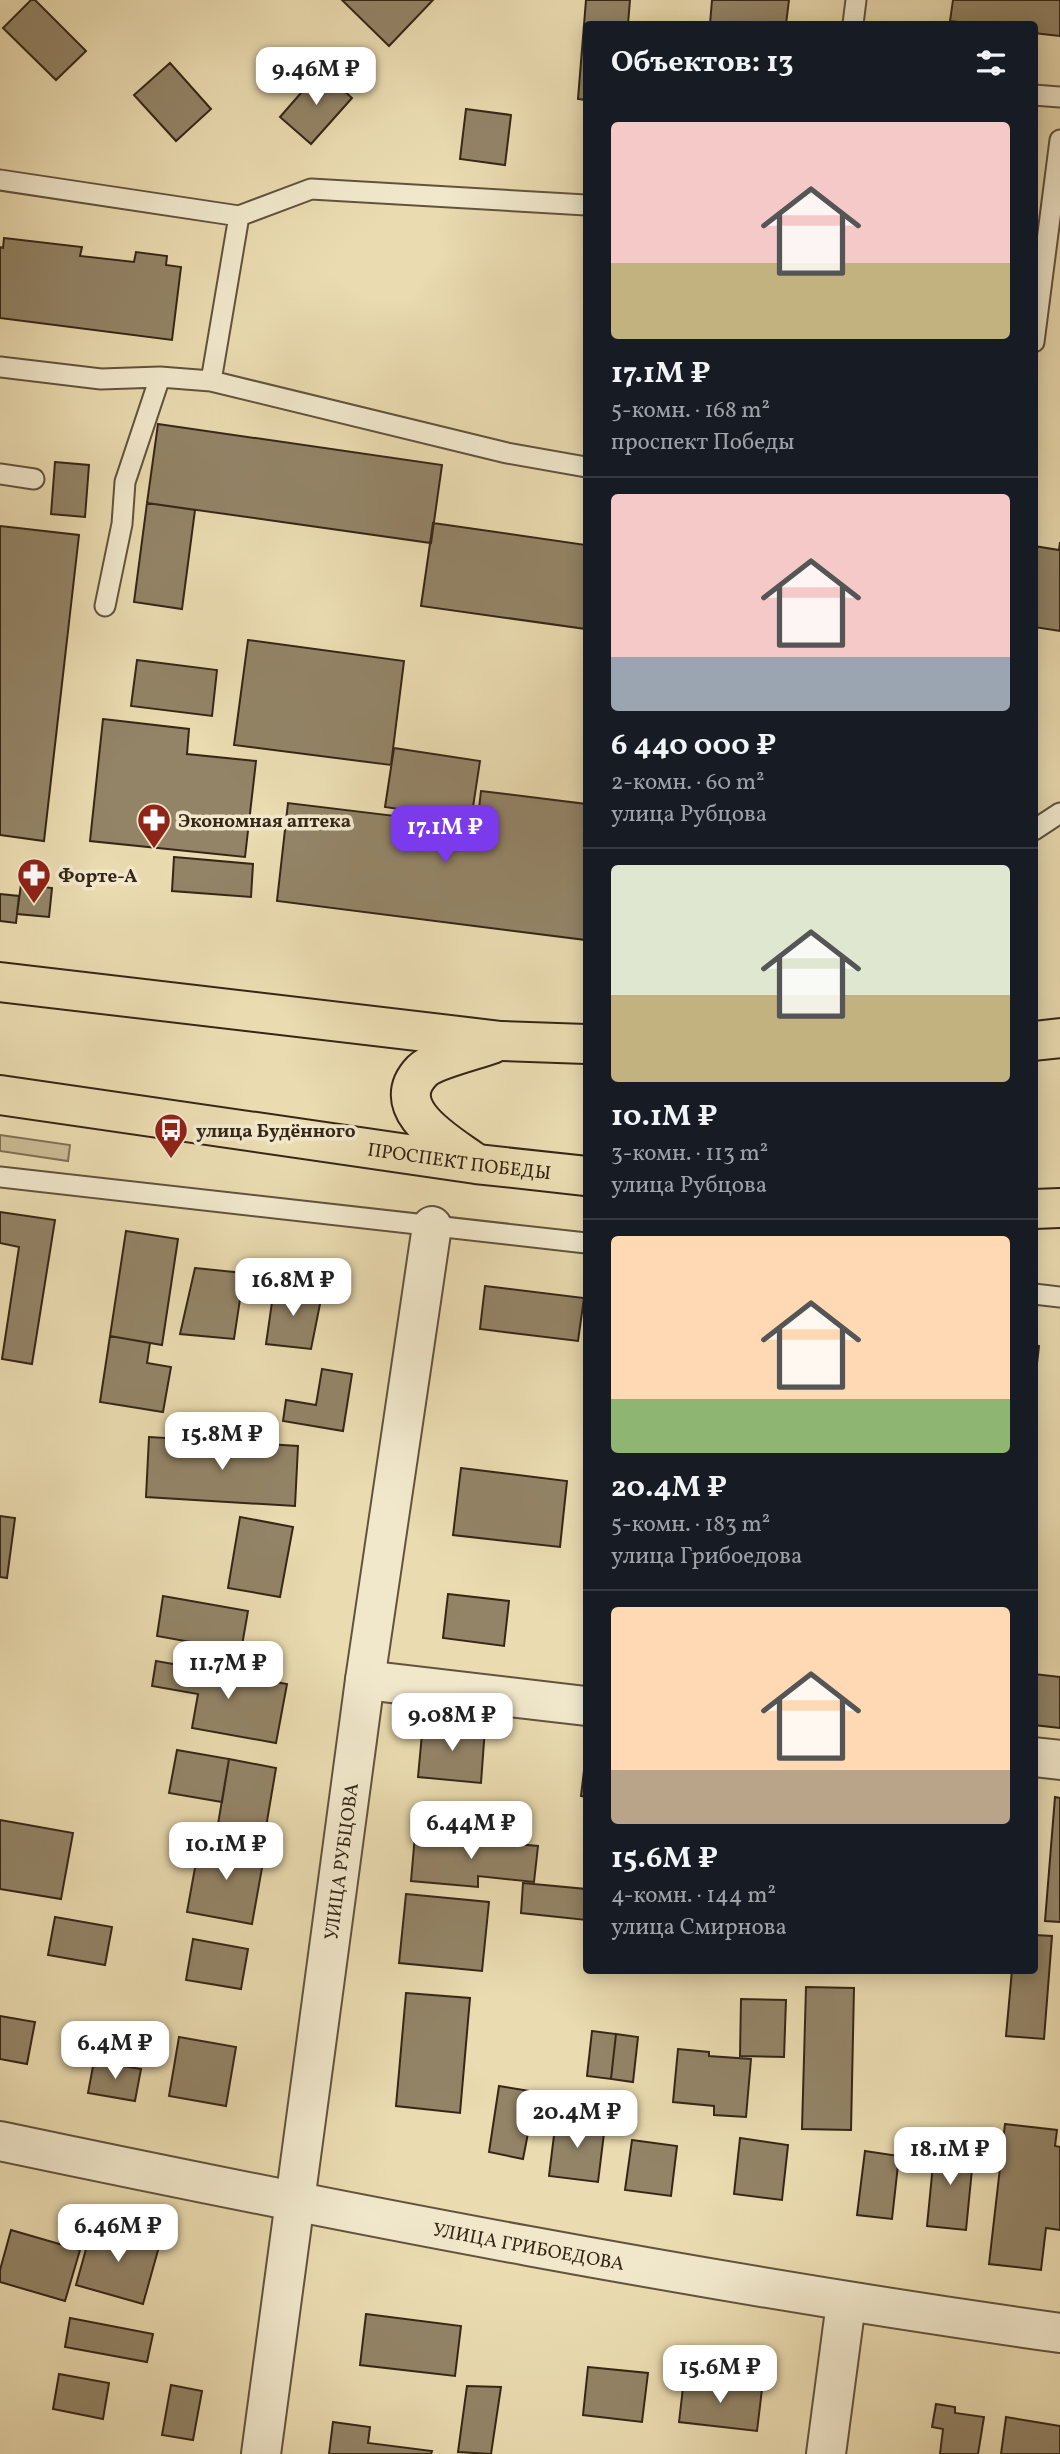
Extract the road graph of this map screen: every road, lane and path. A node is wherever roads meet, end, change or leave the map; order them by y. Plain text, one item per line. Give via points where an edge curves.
1 (856, 0) edge
2 (853, 21) edge
3 (1038, 95) edge
4 (1060, 97) edge
5 (1060, 140) edge
6 (0, 180) edge
7 (583, 205) edge
8 (239, 216) junction
9 (1038, 311) edge
10 (0, 367) edge
11 (160, 377) junction
12 (211, 381) junction
13 (583, 466) edge
14 (0, 474) edge
15 (34, 478) dead end
16 (105, 606) dead end
17 (1060, 813) edge
18 (1038, 827) edge
19 (0, 982) edge
20 (1060, 1038) edge
21 (501, 1041) junction
22 (1038, 1041) edge
23 (583, 1044) edge
24 (0, 1095) edge
25 (476, 1164) junction
26 (583, 1176) edge
27 (0, 1177) edge
28 (1060, 1208) edge
29 (1038, 1209) edge
30 (432, 1226) junction
31 (583, 1243) edge
32 (1038, 1294) edge
33 (1060, 1297) edge
34 (365, 1680) junction
35 (583, 1706) edge
36 (1038, 1757) edge
37 (1060, 1760) edge
38 (0, 2141) edge
39 (296, 2203) junction
40 (846, 2303) junction
41 (1060, 2333) edge
42 (261, 2454) edge
43 (826, 2454) edge

1 - 2 lane
3 - 4 lane
5 - 9 lane
6 - 8 lane
7 - 8 lane via 311,189
8 - 12 lane
10 - 11 lane via 102,379
11 - 12 lane
11 - 16 lane via 125,482 122,524
12 - 13 lane via 508,453
14 - 15 lane
17 - 18 lane
19 - 21 main road
20 - 22 main road
21 - 23 main road
21 - 25 main road via 422,1070 411,1090 413,1111 436,1136
24 - 25 main road, ПРОСПЕКТ ПОБЕДЫ
25 - 26 main road, ПРОСПЕКТ ПОБЕДЫ
27 - 30 lane
28 - 29 main road
30 - 31 lane
30 - 34 street, УЛИЦА РУБЦОВА
32 - 33 lane
34 - 35 street
34 - 39 street, УЛИЦА РУБЦОВА
36 - 37 street
38 - 39 street, УЛИЦА ГРИБОЕДОВА
39 - 40 street, УЛИЦА ГРИБОЕДОВА
39 - 42 street, УЛИЦА РУБЦОВА
40 - 41 street, УЛИЦА ГРИБОЕДОВА
40 - 43 street

